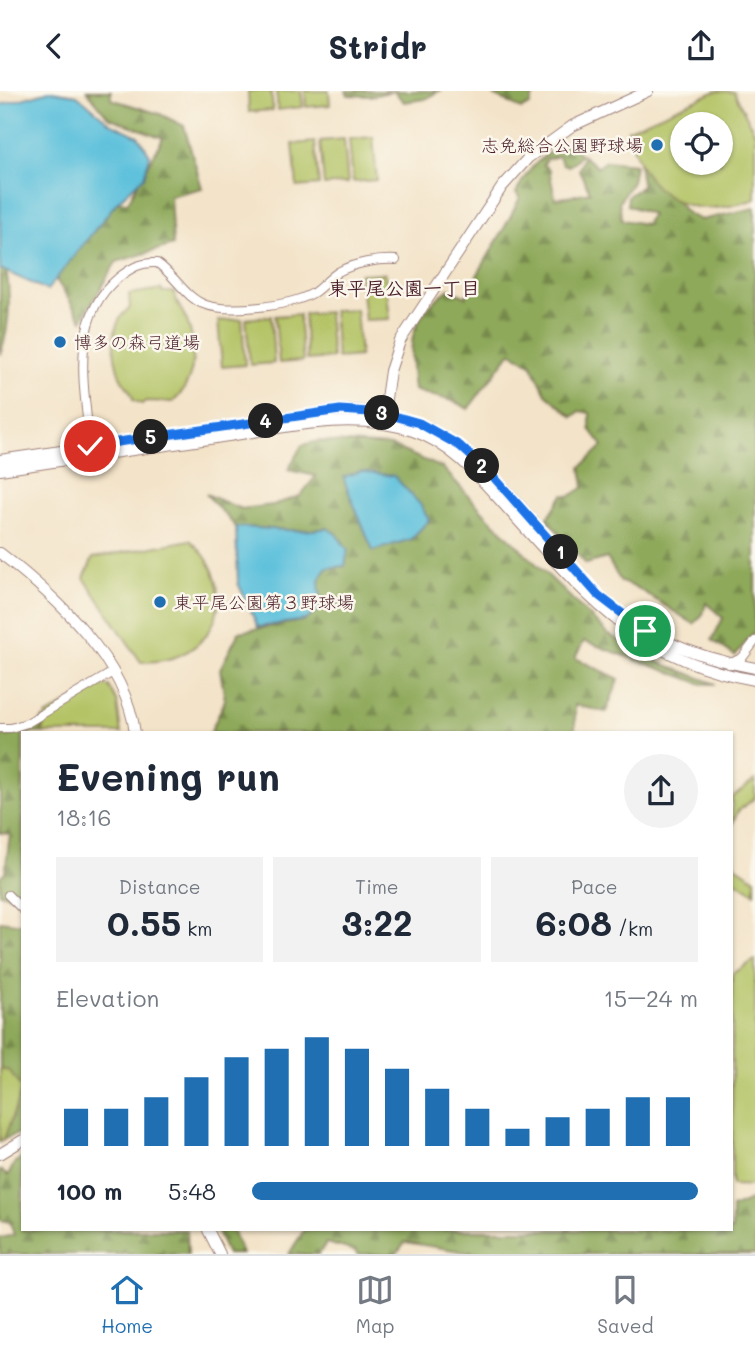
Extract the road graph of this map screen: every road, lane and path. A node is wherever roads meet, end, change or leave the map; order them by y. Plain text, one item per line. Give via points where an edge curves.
1 (648, 91) edge
2 (396, 260) dead end
3 (383, 418) junction
4 (90, 446) junction
5 (0, 460) edge
6 (0, 470) edge
7 (0, 553) edge
8 (755, 641) edge
9 (729, 664) junction
10 (755, 668) edge
11 (113, 672) junction
12 (726, 675) junction
13 (755, 680) edge
14 (0, 728) edge
15 (135, 731) edge
16 (8, 895) dead end
17 (21, 909) edge
18 (21, 1141) edge
19 (0, 1154) edge
20 (208, 1231) edge
21 (220, 1254) edge

1 - 3 street via 572,126 528,158 502,187 400,341
2 - 4 street via 346,268 313,293 291,302 242,307 207,305 157,263 134,265 100,296 88,325 83,358
3 - 4 street via 340,410
3 - 6 street
3 - 9 street via 428,427 460,446 491,474 598,595 629,620 675,646
3 - 12 street via 457,456 594,604 630,633
4 - 5 street
7 - 11 street via 57,601
8 - 9 street via 743,657
9 - 10 street
9 - 12 street
11 - 14 street via 27,723
11 - 15 street via 129,701
12 - 13 street
16 - 17 street
18 - 19 street
20 - 21 street

